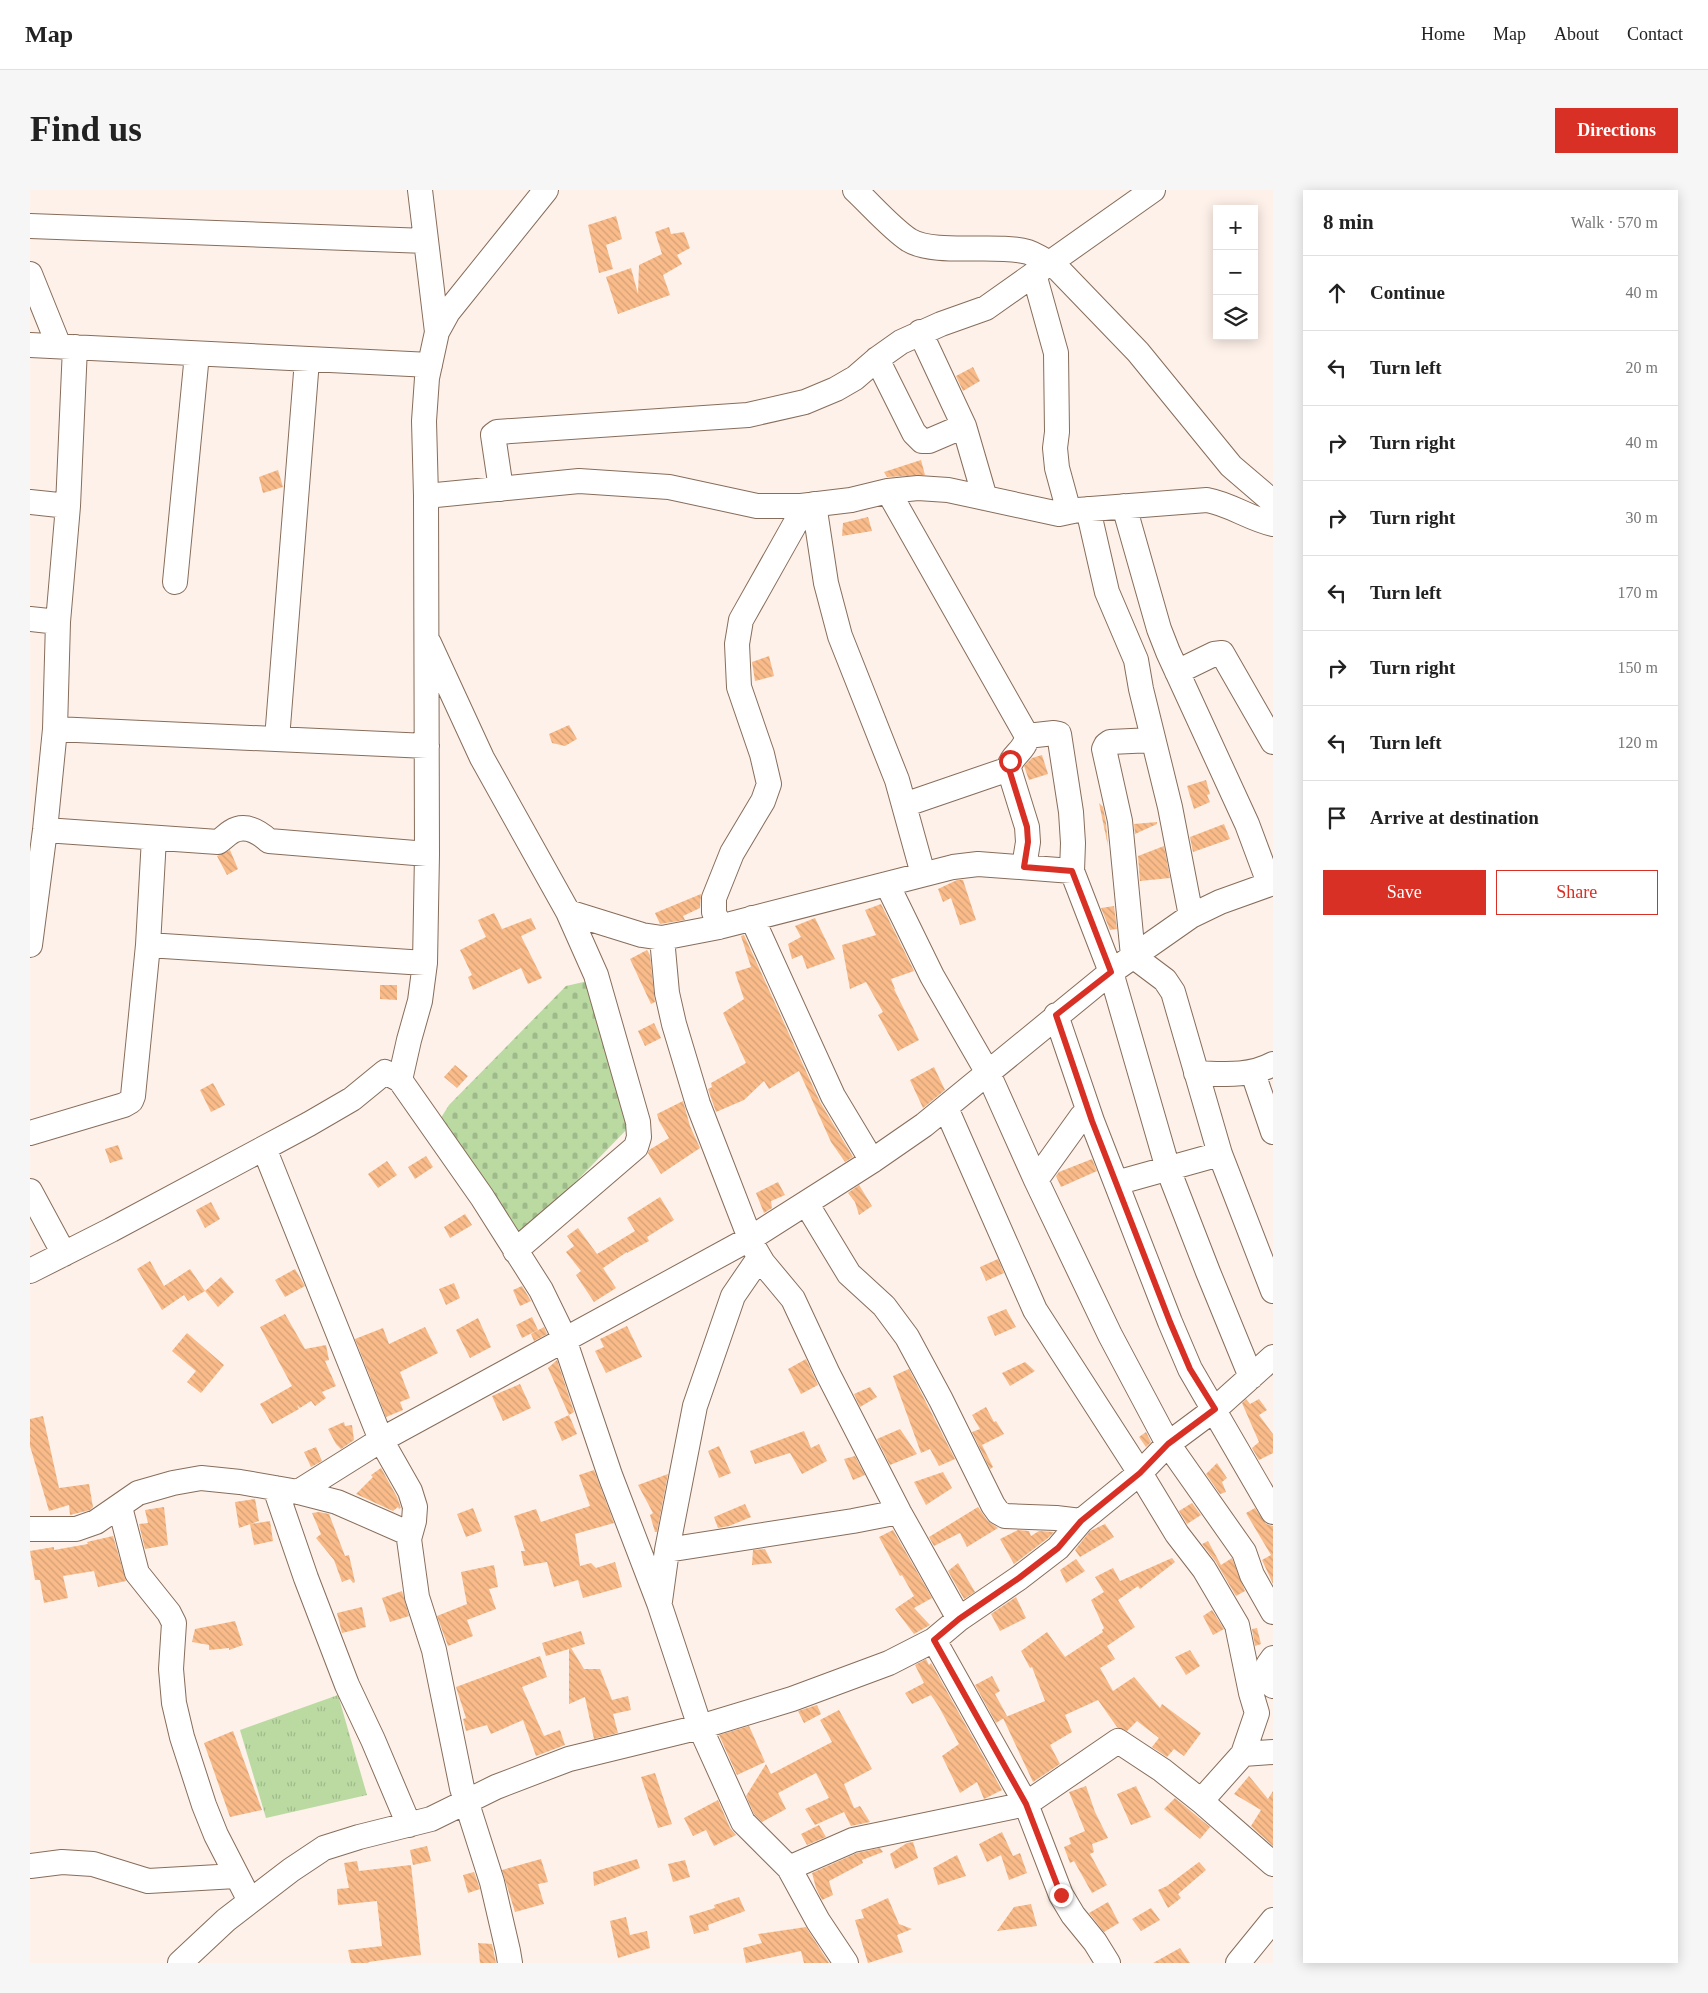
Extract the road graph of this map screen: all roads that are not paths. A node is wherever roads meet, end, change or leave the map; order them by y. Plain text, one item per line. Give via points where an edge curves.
1 (420, 190) edge
2 (546, 190) edge
3 (855, 190) edge
4 (1153, 190) edge
5 (30, 226) edge
6 (426, 241) junction
7 (1042, 268) junction
8 (30, 274) edge
9 (437, 332) junction
10 (920, 332) junction
11 (30, 345) edge
12 (67, 347) junction
13 (196, 354) junction
14 (877, 359) junction
15 (306, 360) junction
16 (430, 365) junction
17 (964, 426) junction
18 (501, 489) junction
19 (888, 491) junction
20 (426, 496) junction
21 (985, 498) junction
22 (30, 502) edge
23 (1273, 502) edge
24 (68, 506) junction
25 (1124, 506) junction
26 (814, 507) junction
27 (1079, 510) junction
28 (1273, 524) edge
29 (175, 582) dead end
30 (30, 618) edge
31 (58, 622) junction
32 (426, 636) junction
33 (1177, 672) junction
34 (55, 729) junction
35 (1027, 736) junction
36 (277, 739) junction
37 (1153, 740) junction
38 (1273, 742) edge
39 (427, 746) junction
40 (1009, 769) junction
41 (904, 805) junction
42 (45, 830) junction
43 (154, 838) junction
44 (427, 854) junction
45 (1024, 867) junction
46 (1072, 871) junction
47 (923, 874) junction
48 (1271, 883) edge
49 (887, 884) junction
50 (568, 912) junction
51 (1191, 916) junction
52 (752, 918) junction
53 (719, 927) junction
54 (662, 938) junction
55 (148, 944) junction
56 (30, 945) edge
57 (1133, 956) junction
58 (425, 963) junction
59 (1111, 972) junction
60 (1056, 1015) junction
61 (1263, 1068) edge
62 (988, 1073) junction
63 (1196, 1073) junction
64 (400, 1080) junction
65 (946, 1108) junction
66 (1092, 1121) junction
67 (1273, 1132) edge
68 (30, 1133) edge
69 (264, 1148) junction
70 (1220, 1154) junction
71 (872, 1161) junction
72 (1168, 1169) junction
73 (1036, 1180) junction
74 (1116, 1183) junction
75 (30, 1191) edge
76 (806, 1203) junction
77 (755, 1248) junction
78 (515, 1251) junction
79 (64, 1254) junction
80 (30, 1271) edge
81 (1273, 1291) edge
82 (564, 1341) junction
83 (1273, 1357) edge
84 (1251, 1377) junction
85 (1215, 1409) junction
86 (381, 1440) junction
87 (1168, 1444) junction
88 (1140, 1473) junction
89 (275, 1488) junction
90 (298, 1492) junction
91 (120, 1507) junction
92 (898, 1512) junction
93 (1273, 1512) edge
94 (1081, 1521) junction
95 (30, 1530) edge
96 (410, 1534) junction
97 (666, 1550) junction
98 (659, 1602) junction
99 (1273, 1612) edge
100 (959, 1619) junction
101 (934, 1640) junction
102 (1273, 1658) edge
103 (1273, 1686) edge
104 (700, 1726) junction
105 (1273, 1752) edge
106 (1243, 1754) junction
107 (1201, 1801) junction
108 (466, 1803) junction
109 (1026, 1804) junction
110 (409, 1825) junction
111 (1273, 1864) edge
112 (30, 1866) edge
113 (789, 1868) junction
114 (236, 1876) junction
115 (250, 1901) junction
116 (1273, 1920) edge
117 (180, 1963) edge
118 (510, 1963) edge
119 (846, 1963) edge
120 (1108, 1963) edge
121 (1238, 1963) edge

1 - 6 street
2 - 9 street via 448,312
3 - 7 street via 910,240 940,247 1027,252
4 - 7 street
5 - 6 street
6 - 9 street
7 - 10 street via 986,308
7 - 23 street via 1058,269 1138,352 1231,466
7 - 27 street via 1056,353 1057,468
8 - 12 street
9 - 16 street
10 - 14 street
10 - 17 street
11 - 12 street
12 - 13 street
12 - 24 street
13 - 15 street
13 - 29 street
14 - 17 street via 914,434 922,442
14 - 18 street via 836,389 777,410 748,415 497,432 493,435
15 - 16 street
15 - 36 street
16 - 20 street via 424,421
17 - 21 street
18 - 20 street
18 - 26 street via 579,481 669,487 757,506
19 - 21 street via 948,490
19 - 26 street
19 - 35 street
20 - 32 street
21 - 27 street via 1059,514
22 - 24 street
24 - 31 street
25 - 27 street
25 - 28 street via 1207,500
25 - 33 street via 1159,629
26 - 41 street via 826,583 840,636
26 - 53 street via 796,524 741,620 737,644 739,686 769,784 764,801 732,853 714,898
27 - 37 street via 1107,592 1136,660
30 - 31 street
31 - 34 street
32 - 39 street
32 - 50 street via 482,758
33 - 38 street via 1222,653
33 - 48 street
34 - 36 street
34 - 42 street
35 - 40 street via 1027,743 1010,761
35 - 46 street via 1059,734 1071,812
36 - 39 street
37 - 51 street
37 - 57 street via 1110,742 1104,749 1120,821
39 - 44 street
40 - 41 street
40 - 45 street via 1027,827
41 - 47 street
42 - 43 street
42 - 56 street
43 - 44 street via 218,842 232,831 244,828 256,831 269,841
43 - 55 street
44 - 58 street
45 - 46 street
45 - 47 street via 978,864
46 - 59 street
47 - 49 street
48 - 51 street
49 - 52 street
49 - 62 street via 932,976
50 - 54 street
50 - 78 street via 596,975 638,1122 639,1137 636,1146
51 - 57 street
52 - 53 street
52 - 71 street via 833,1096
53 - 54 street
54 - 77 street via 674,1024 698,1104
55 - 58 street
55 - 68 street via 131,1102
57 - 59 street
57 - 63 street via 1165,980 1173,992
58 - 64 street via 420,1001
59 - 60 street
59 - 72 street
60 - 62 street
60 - 66 street
61 - 63 street via 1235,1075
61 - 67 street
62 - 65 street
62 - 73 street
63 - 70 street
64 - 69 street via 385,1072 352,1099
64 - 78 street via 482,1197
65 - 71 street
65 - 88 street via 1035,1310
66 - 73 street via 1082,1116
66 - 74 street
69 - 79 street
69 - 86 street
70 - 72 street
70 - 81 street
71 - 76 street
72 - 74 street
72 - 84 street
73 - 87 street via 1110,1336
74 - 85 street via 1190,1369
75 - 79 street
76 - 77 street
76 - 94 street via 849,1274 884,1306 907,1337 998,1512 1005,1516
77 - 82 street
77 - 92 street via 793,1299
77 - 97 street via 733,1296 695,1406
78 - 82 street via 541,1290
79 - 80 street
82 - 86 street
82 - 98 street via 610,1475
83 - 84 street
84 - 85 street
85 - 87 street
85 - 93 street
86 - 90 street
86 - 96 street via 416,1507
87 - 88 street
87 - 99 street via 1244,1552 1252,1575
88 - 94 street
88 - 106 street via 1237,1625 1257,1713
89 - 90 street
89 - 91 street via 201,1478 138,1494
89 - 110 street via 347,1685
90 - 96 street via 337,1502
91 - 95 street via 96,1522 76,1529
91 - 114 street via 137,1573 174,1623 171,1669 182,1737 204,1805
92 - 97 street
92 - 100 street
94 - 100 street via 1058,1548
96 - 108 street via 408,1539 417,1597 434,1650
97 - 98 street
98 - 104 street
100 - 101 street
101 - 104 street via 889,1663 792,1699
101 - 109 street
102 - 103 street via 1268,1665
104 - 108 street via 569,1759 496,1787
104 - 113 street via 744,1822
105 - 106 street
106 - 107 street
107 - 109 street via 1118,1741
107 - 111 street
108 - 110 street
108 - 118 street via 492,1882
109 - 113 street via 853,1840
109 - 120 street via 1061,1895
110 - 115 street via 324,1848
112 - 114 street via 62,1862 93,1864 148,1881
113 - 119 street
114 - 115 street
115 - 117 street
116 - 121 street

